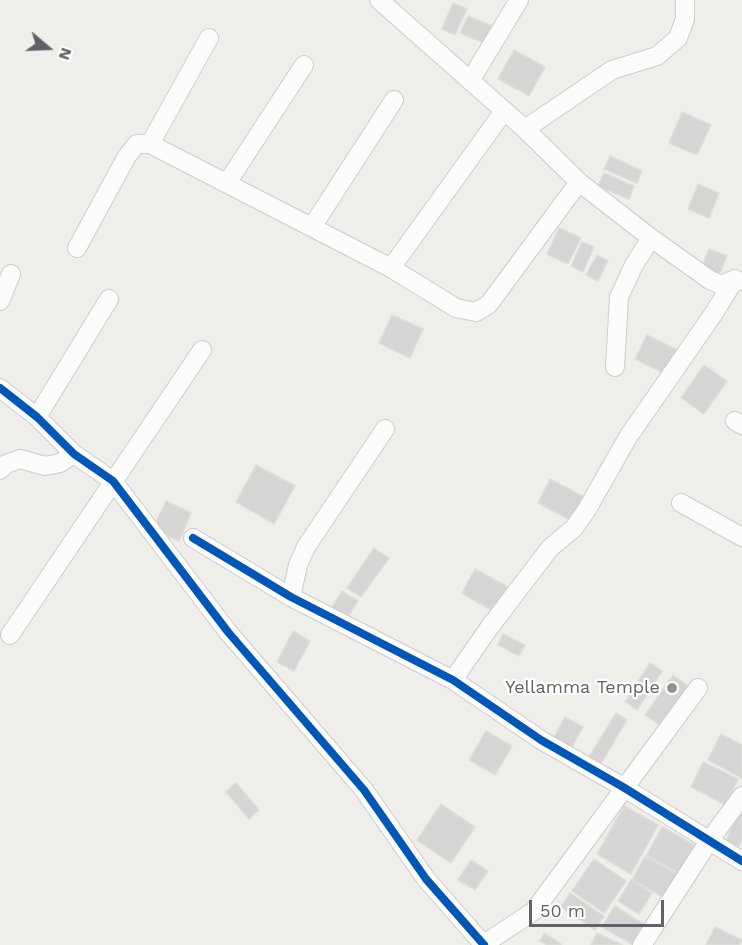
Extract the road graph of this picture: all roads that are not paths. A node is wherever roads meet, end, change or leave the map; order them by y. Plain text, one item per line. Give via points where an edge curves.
1 (379, 0) edge
2 (519, 0) edge
3 (685, 0) edge
4 (209, 38) dead end
5 (304, 65) dead end
6 (471, 81) junction
7 (394, 100) dead end
8 (504, 111) junction
9 (525, 129) junction
10 (150, 144) junction
11 (579, 182) junction
12 (227, 183) junction
13 (312, 227) junction
14 (651, 238) junction
15 (77, 248) dead end
16 (391, 268) junction
17 (11, 274) dead end
18 (738, 281) edge
19 (109, 299) dead end
20 (0, 301) edge
21 (202, 350) dead end
22 (615, 367) dead end
23 (0, 388) edge
24 (37, 417) junction
25 (385, 429) dead end
26 (74, 454) junction
27 (0, 470) edge
28 (113, 482) junction
29 (681, 503) dead end
30 (742, 537) edge
31 (193, 538) dead end
32 (291, 597) junction
33 (10, 635) dead end
34 (453, 680) junction
35 (698, 688) dead end
36 (623, 787) junction
37 (742, 796) edge
38 (710, 841) junction
39 (742, 861) edge
40 (484, 945) edge
41 (642, 945) edge

1 - 6 street
2 - 6 street
3 - 9 street via 685,19 678,38 657,56 612,70
4 - 10 street
5 - 12 street
6 - 8 street
7 - 13 street
8 - 9 street
8 - 16 street
9 - 11 street
10 - 12 street
10 - 15 street via 137,144 127,156
11 - 14 street
11 - 16 street via 489,304 476,312 456,308
12 - 13 street
13 - 16 street
14 - 18 street via 710,280 721,285
14 - 22 street via 619,297
17 - 20 street
18 - 34 street via 628,437 574,528 550,548
19 - 24 street
21 - 28 street
23 - 24 street
24 - 26 street
25 - 32 street via 306,547
26 - 27 street via 45,466 20,459
26 - 28 street
28 - 33 street
28 - 40 street via 228,632 364,790 426,879
29 - 30 street
31 - 32 street
32 - 34 street
34 - 36 street via 541,741
35 - 36 street
36 - 38 street
36 - 40 street via 534,911
37 - 38 street
38 - 39 street
38 - 41 street

